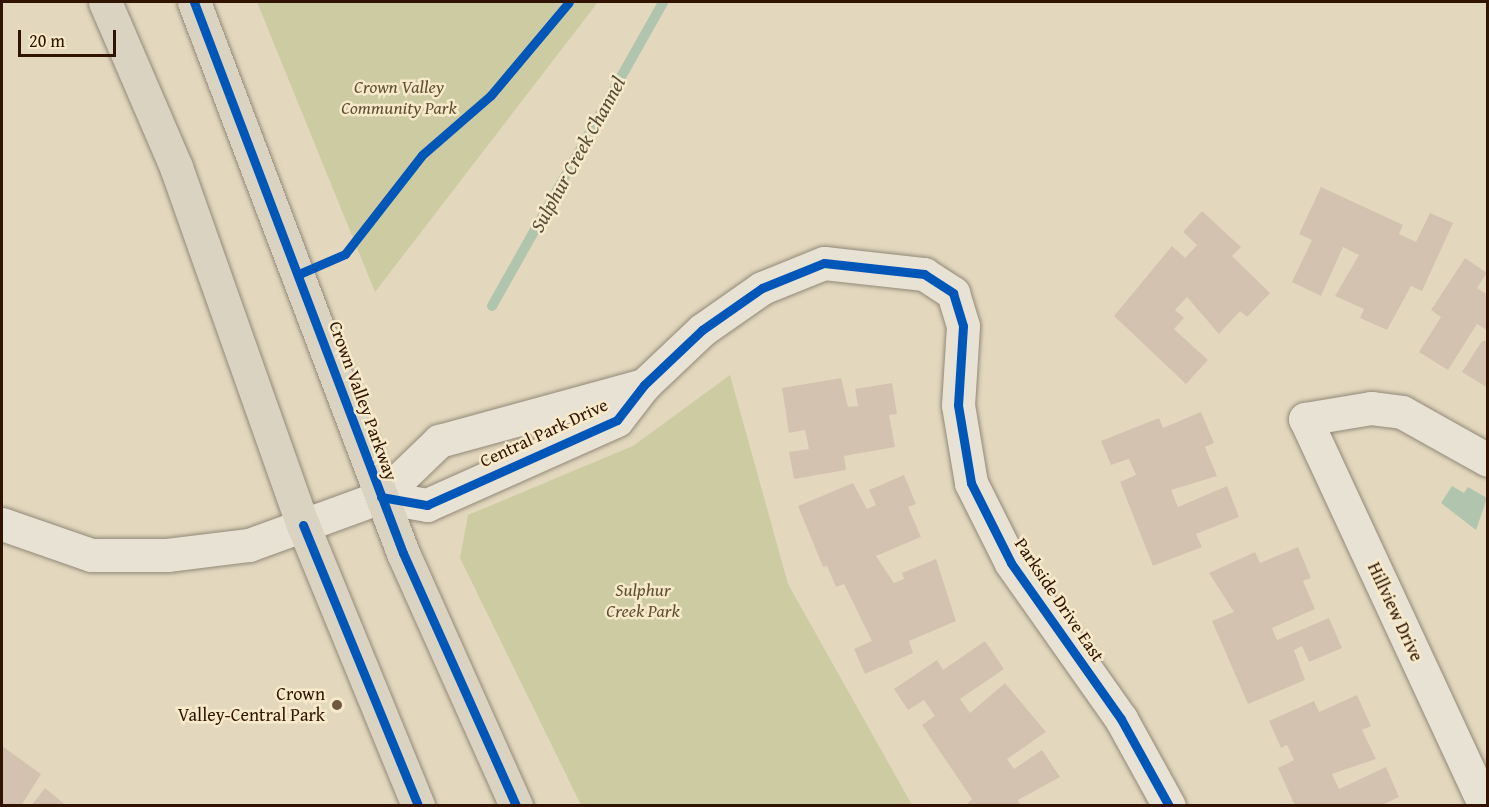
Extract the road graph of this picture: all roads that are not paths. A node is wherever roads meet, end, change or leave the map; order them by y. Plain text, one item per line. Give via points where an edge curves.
1 (105, 2) edge
2 (194, 2) edge
3 (953, 293) joint
4 (644, 385) junction
5 (1488, 460) edge
6 (381, 496) junction
7 (2, 524) edge
8 (303, 525) junction
9 (418, 806) edge
10 (516, 806) edge
11 (1168, 806) edge
12 (1485, 806) edge

1 - 8 main road via 176,167
2 - 6 main road, Crown Valley Parkway
3 - 4 street, Central Park Drive via 924,274 824,263 762,288 702,330
3 - 11 street, Parkside Drive East via 963,326 958,405 971,483 1011,563 1121,719
4 - 6 street, Central Park Drive via 439,441
4 - 6 street, Central Park Drive via 617,420 427,505
5 - 12 street, Hillview Drive via 1402,412 1371,408 1305,419
6 - 8 street, Central Park Drive
6 - 10 main road, Crown Valley Parkway
7 - 8 street, Central Park Drive via 91,555 156,555 249,545
8 - 9 main road

